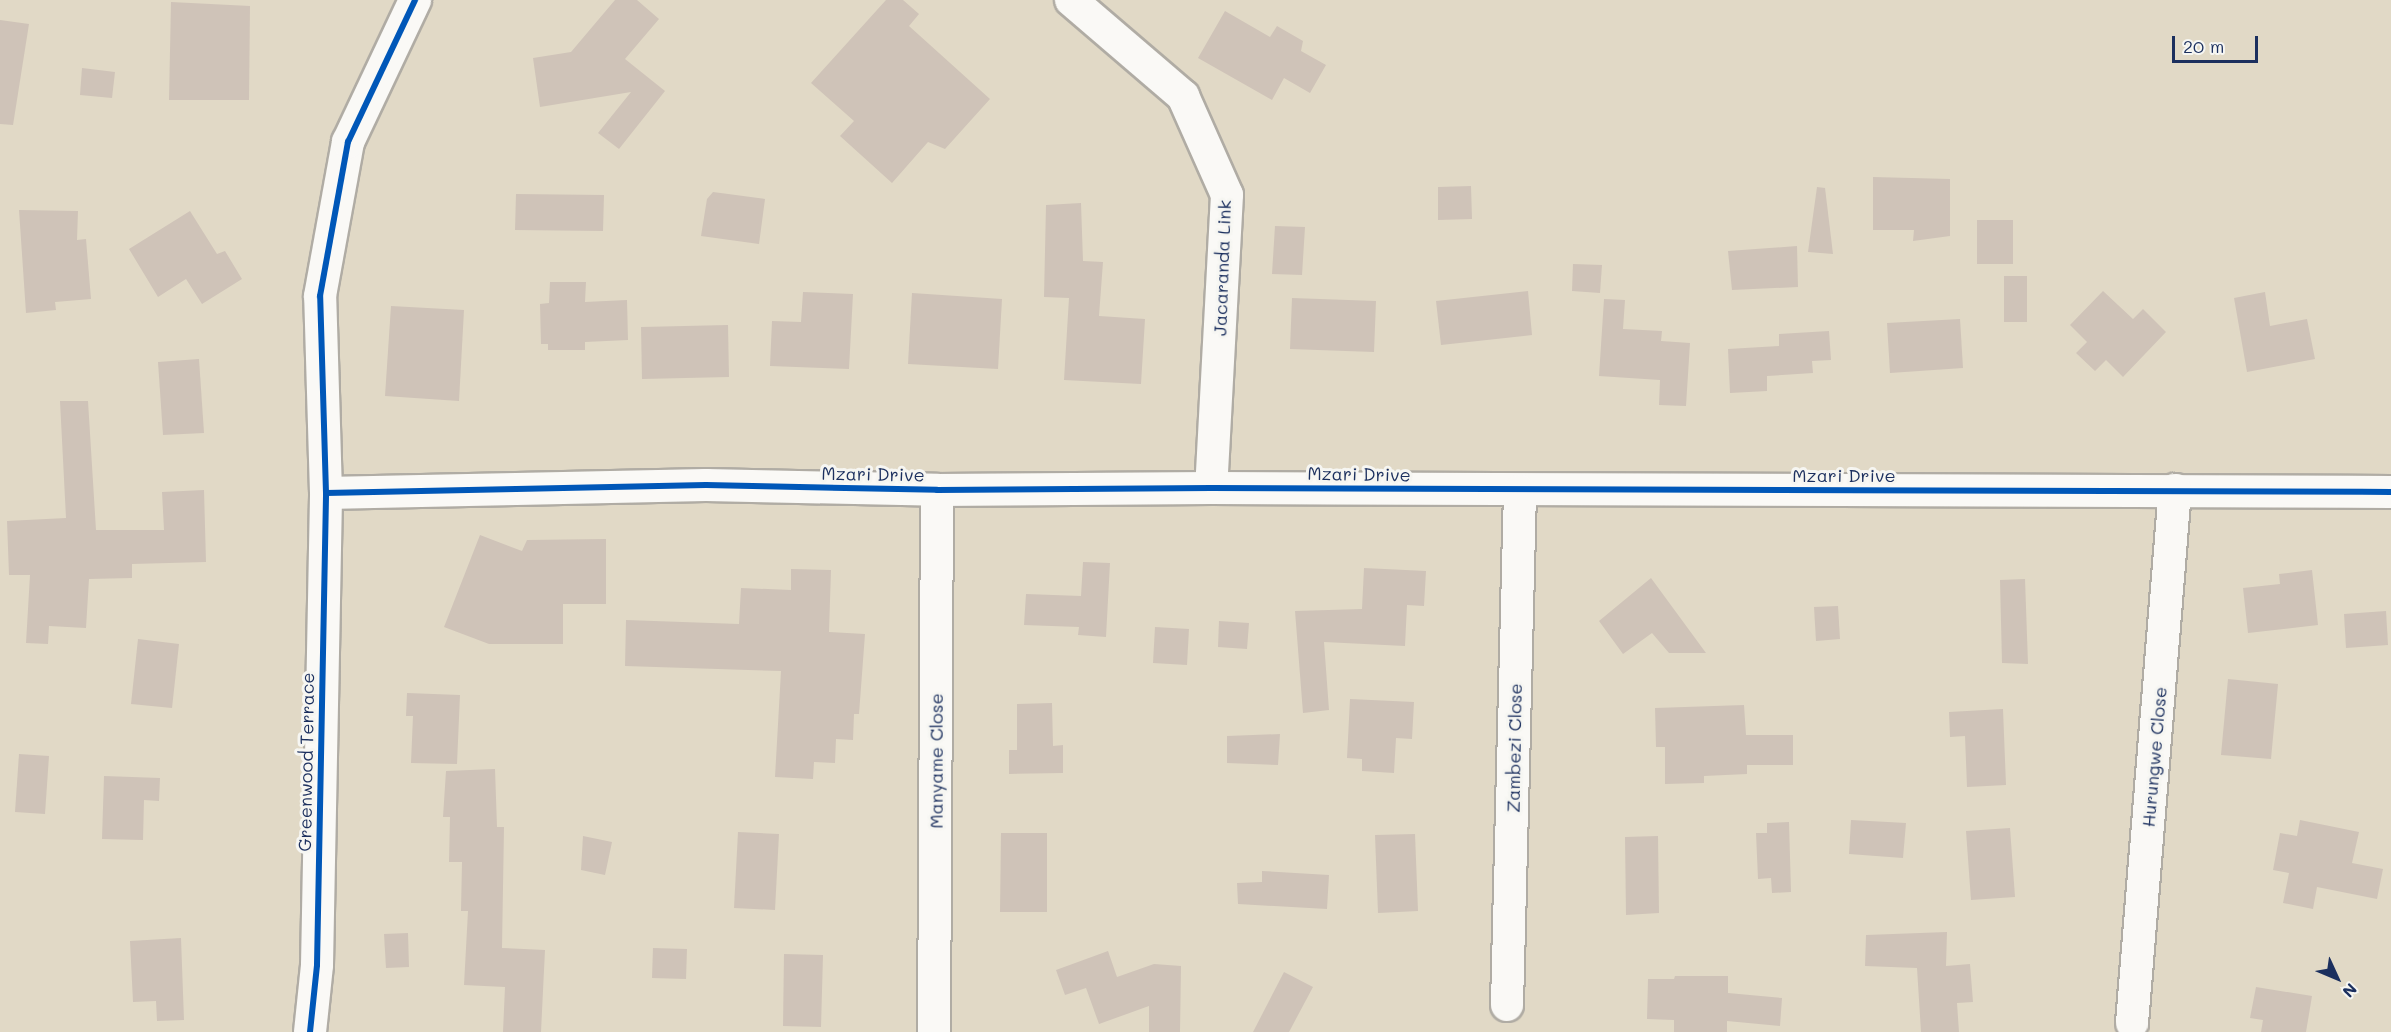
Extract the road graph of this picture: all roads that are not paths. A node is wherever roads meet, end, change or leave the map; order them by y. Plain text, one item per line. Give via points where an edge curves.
1 (415, 0) edge
2 (1071, 0) edge
3 (1211, 488) junction
4 (938, 490) junction
5 (2175, 490) junction
6 (1520, 491) junction
7 (2391, 492) edge
8 (326, 493) junction
9 (1507, 1005) dead end
10 (2132, 1023) dead end
11 (310, 1032) edge
12 (934, 1032) edge

1 - 8 street, Greenwood Terrace via 348,142 320,296
2 - 3 street, Jacaranda Link via 1183,96 1227,195
3 - 4 street, Mzari Drive
3 - 6 street, Mzari Drive
4 - 8 street, Mzari Drive via 706,485
4 - 12 street, Manyame Close
5 - 6 street, Mzari Drive
5 - 7 street, Mzari Drive
5 - 10 street, Hurungwe Close
6 - 9 street, Zambezi Close
8 - 11 street, Greenwood Terrace via 317,965

